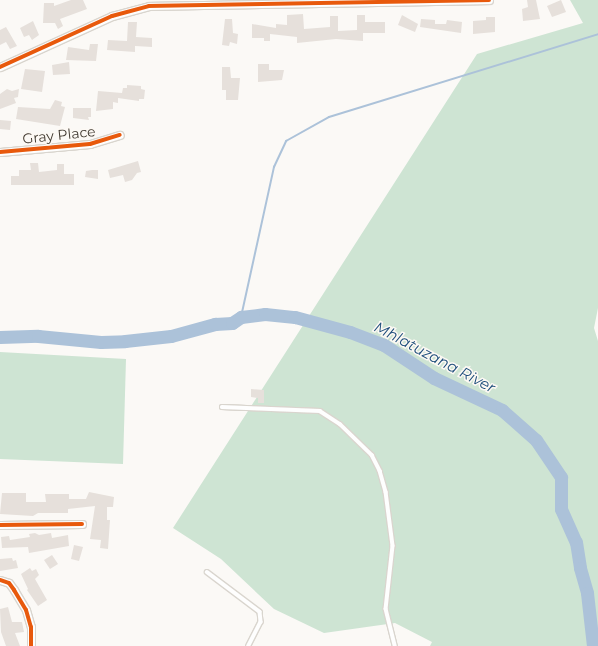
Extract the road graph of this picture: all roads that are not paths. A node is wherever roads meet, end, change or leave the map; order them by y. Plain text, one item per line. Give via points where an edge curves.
1 (489, 0) edge
2 (232, 2) edge
3 (0, 67) edge
4 (120, 135) dead end
5 (0, 152) edge
6 (222, 407) dead end
7 (82, 524) dead end
8 (0, 525) edge
9 (207, 572) dead end
10 (0, 580) edge
11 (31, 646) edge
12 (249, 646) edge
13 (395, 646) edge

1 - 2 street
2 - 3 street via 163,4 136,8
4 - 5 street, Gray Place via 90,144
6 - 13 lane via 320,411 340,424 368,449 378,467 386,492 393,551 386,617 395,639
7 - 8 street
9 - 12 lane via 260,612 261,622
10 - 11 street via 8,583 26,610 31,627

